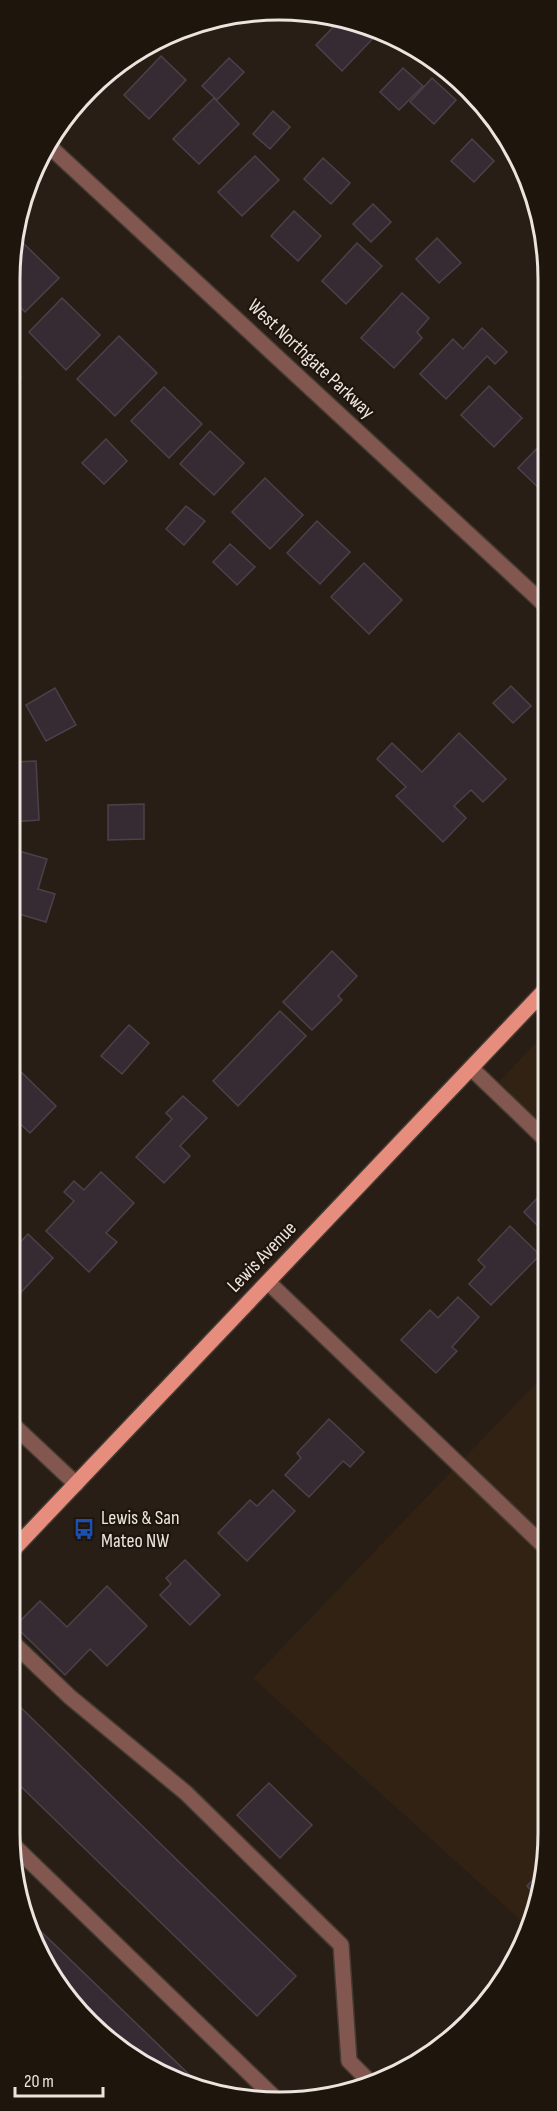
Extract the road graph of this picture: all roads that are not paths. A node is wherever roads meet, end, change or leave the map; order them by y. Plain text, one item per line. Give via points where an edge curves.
1 (53, 150) edge
2 (538, 599) edge
3 (538, 997) edge
4 (471, 1068) junction
5 (538, 1132) edge
6 (268, 1282) junction
7 (20, 1432) edge
8 (75, 1484) junction
9 (538, 1540) edge
10 (20, 1542) edge
11 (20, 1650) edge
12 (20, 1852) edge
13 (365, 2077) edge
14 (268, 2091) edge

1 - 2 street, West Northgate Parkway
3 - 4 main road, Lewis Avenue
4 - 5 street
4 - 6 main road, Lewis Avenue
6 - 8 main road, Lewis Avenue
6 - 9 street
7 - 8 street
8 - 10 main road, Lewis Avenue
11 - 13 street via 70,1697 186,1793 341,1945 349,2061
12 - 14 street

